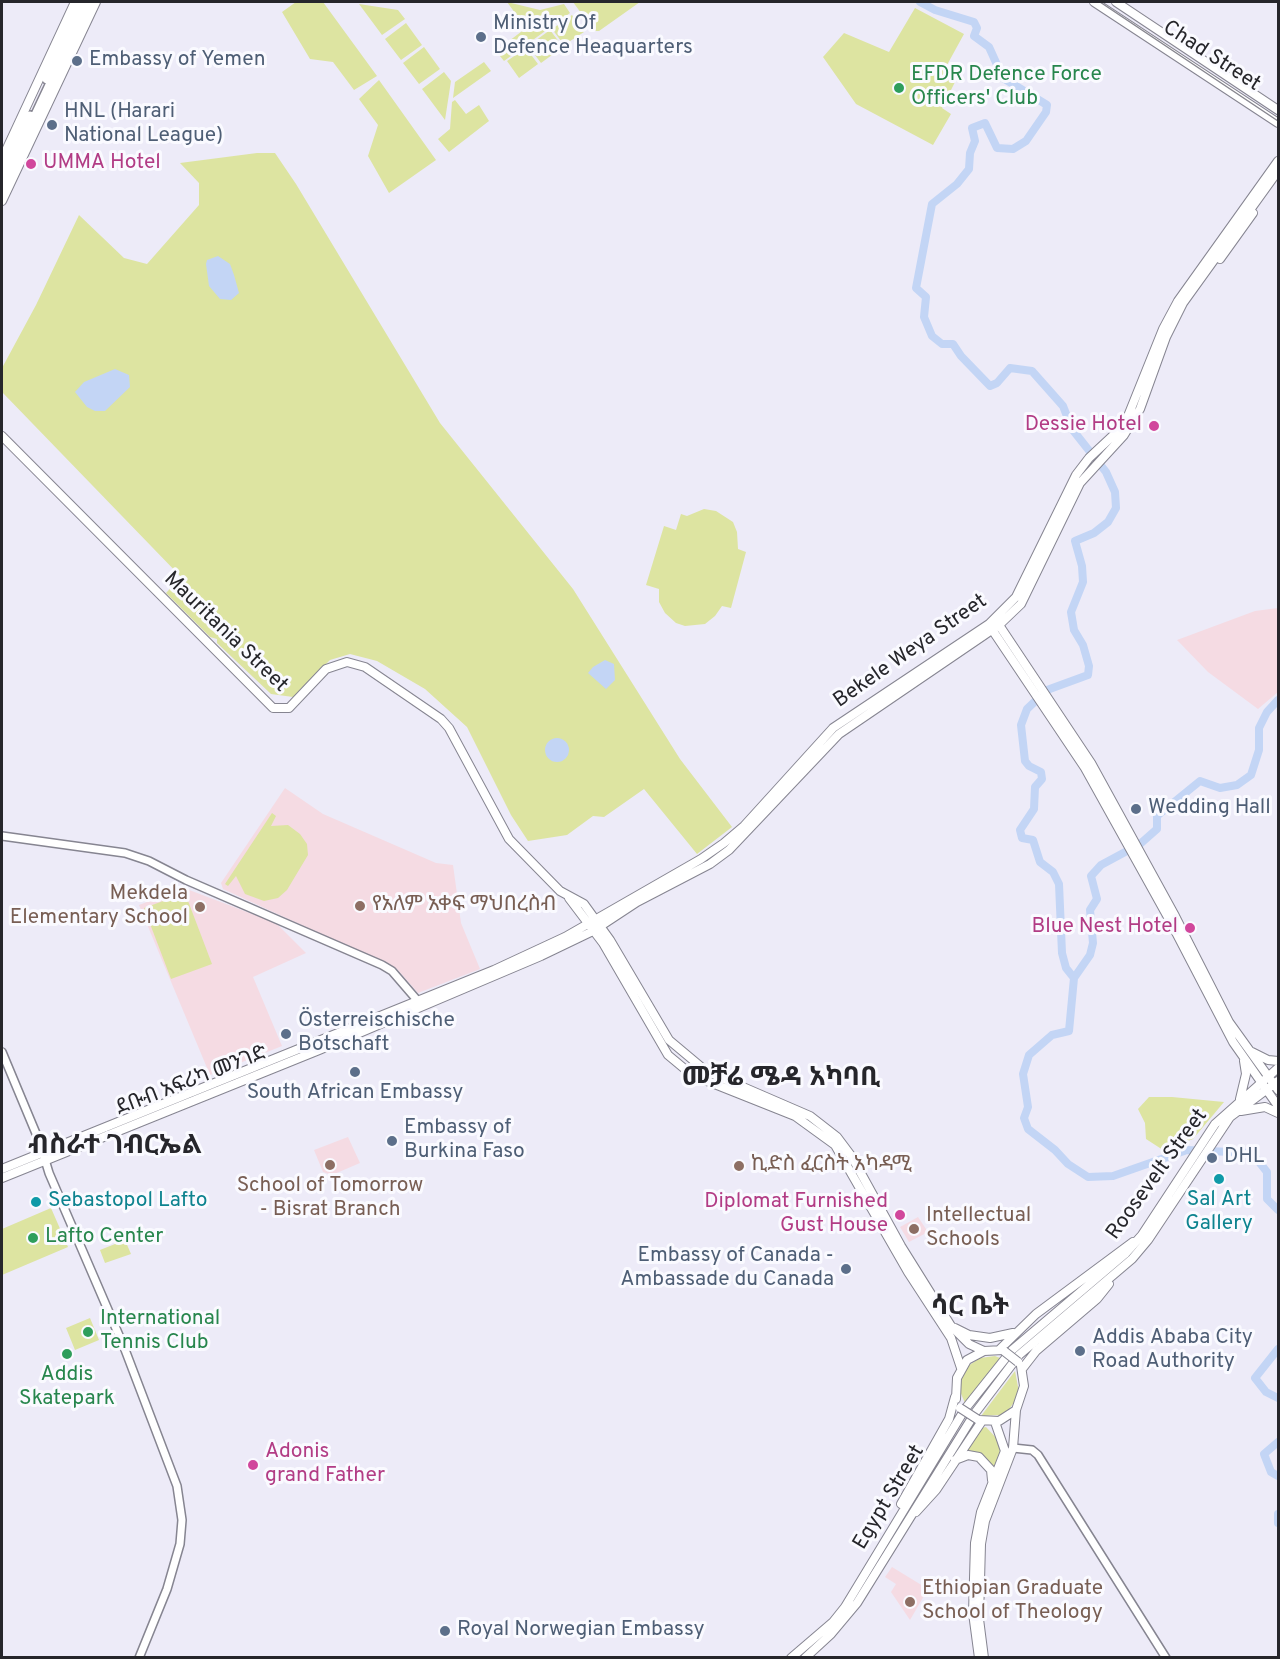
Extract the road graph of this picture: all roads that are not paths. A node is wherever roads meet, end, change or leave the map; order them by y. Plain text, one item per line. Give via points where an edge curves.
1 (75, 2) edge
2 (81, 2) edge
3 (89, 2) edge
4 (96, 2) edge
5 (1094, 2) edge
6 (1116, 2) edge
7 (1278, 110) edge
8 (1278, 123) edge
9 (1278, 156) edge
10 (2, 159) edge
11 (1278, 161) edge
12 (1278, 171) edge
13 (2, 173) edge
14 (1278, 179) edge
15 (2, 187) edge
16 (2, 201) edge
17 (1203, 270) junction
18 (2, 436) edge
19 (1094, 459) junction
20 (1006, 619) junction
21 (994, 624) junction
22 (981, 637) junction
23 (1004, 638) junction
24 (1044, 699) junction
25 (856, 715) junction
26 (2, 836) edge
27 (568, 898) junction
28 (598, 922) junction
29 (587, 924) junction
30 (593, 931) junction
31 (417, 1000) junction
32 (2, 1052) edge
33 (1246, 1053) junction
34 (1278, 1061) edge
35 (1278, 1068) edge
36 (1268, 1075) junction
37 (1260, 1082) junction
38 (1277, 1085) edge
39 (1266, 1090) junction
40 (1239, 1100) junction
41 (1278, 1106) edge
42 (1234, 1113) junction
43 (1278, 1113) edge
44 (1206, 1142) junction
45 (44, 1156) junction
46 (2, 1169) edge
47 (1187, 1171) junction
48 (2, 1178) edge
49 (1138, 1240) junction
50 (1113, 1278) junction
51 (951, 1326) junction
52 (1017, 1331) junction
53 (984, 1351) junction
54 (1013, 1356) junction
55 (962, 1368) junction
56 (955, 1396) junction
57 (1016, 1410) junction
58 (980, 1420) junction
59 (995, 1422) junction
60 (1013, 1448) junction
61 (955, 1460) junction
62 (992, 1482) junction
63 (898, 1517) junction
64 (910, 1517) junction
65 (976, 1620) junction
66 (139, 1658) edge
67 (791, 1658) edge
68 (805, 1658) edge
69 (979, 1658) edge
70 (984, 1658) edge
71 (1167, 1658) edge

1 - 10 main road
2 - 13 highway
3 - 15 highway
4 - 16 main road
5 - 8 main road, Chad Street
6 - 7 main road
9 - 17 main road via 1225,226
11 - 17 main road, Bekele Weya Street
12 - 17 main road
14 - 17 main road via 1217,264
17 - 19 main road, Bekele Weya Street via 1169,315 1128,416
18 - 27 main road, Mauritania Street via 267,704 280,710 289,708 326,669 347,662 365,667 441,719 509,839
19 - 20 main road via 1069,501 1029,592
19 - 21 main road, Bekele Weya Street via 1064,496 1022,588
20 - 21 main road
20 - 23 main road
21 - 22 main road
21 - 23 main road
21 - 25 main road, Bekele Weya Street
22 - 23 main road
22 - 25 main road
23 - 24 main road via 1041,687
23 - 24 main road via 1036,695
24 - 33 main road via 1132,846 1213,1006
25 - 28 main road via 729,850 710,864
26 - 31 street via 125,853 149,861 382,965
27 - 28 main road, Mauritania Street via 584,904
27 - 29 main road, Mauritania Street
28 - 29 main road, ደቡብ አፍሪካ መንገድ
28 - 30 main road, ደቡብ አፍሪካ መንገድ
28 - 51 main road, Mauritania Street via 659,1025 681,1053 721,1079 810,1116 837,1137
29 - 30 main road, Mauritania Street
29 - 31 main road, ደቡብ አፍሪካ መንገድ via 494,970
30 - 45 main road, ደቡብ አፍሪካ መንገድ via 494,977
30 - 55 main road, Mauritania Street via 668,1055 702,1080 795,1116 835,1145 951,1338
31 - 45 main road, ደቡብ አፍሪካ መንገድ
32 - 45 street
33 - 34 main road
33 - 36 main road
33 - 37 main road
33 - 40 main road via 1246,1074
35 - 36 main road, Roosevelt Street
36 - 37 main road, Roosevelt Street
36 - 38 main road
37 - 39 main road
37 - 40 main road, Roosevelt Street
38 - 39 main road, Roosevelt Street
39 - 41 main road
39 - 42 main road, Roosevelt Street
40 - 44 main road, Roosevelt Street
42 - 43 main road via 1258,1106
42 - 44 main road, Roosevelt Street
44 - 47 main road, Roosevelt Street
45 - 46 main road, ደቡብ አፍሪካ መንገድ
45 - 48 main road, ደቡብ አፍሪካ መንገድ
45 - 66 street via 177,1486 182,1520 180,1544
47 - 49 main road, Roosevelt Street
47 - 50 main road, Roosevelt Street via 1149,1240
49 - 52 main road via 1096,1267
49 - 54 main road, Roosevelt Street
50 - 54 main road, Roosevelt Street
50 - 54 main road via 1102,1294 1036,1351
51 - 52 main road via 969,1335 990,1338
51 - 53 main road, Mauritania Street via 969,1344
52 - 54 main road
53 - 54 main road
53 - 55 main road
54 - 57 main road via 1024,1386
54 - 63 main road, Egypt Street via 965,1409
54 - 64 main road, Egypt Street
55 - 56 main road
56 - 58 main road, bridge via 960,1408
56 - 63 main road via 949,1419 908,1488
57 - 59 main road
57 - 60 main road
58 - 59 main road
58 - 61 main road
59 - 62 main road via 1005,1450
60 - 65 main road via 985,1521
60 - 71 street via 1032,1450 1038,1455
61 - 62 main road via 968,1455 979,1457 991,1470
61 - 64 main road via 930,1498
62 - 65 main road via 975,1543
63 - 67 main road, Egypt Street via 844,1608
64 - 68 main road, Egypt Street via 857,1603
65 - 69 main road
65 - 70 main road

